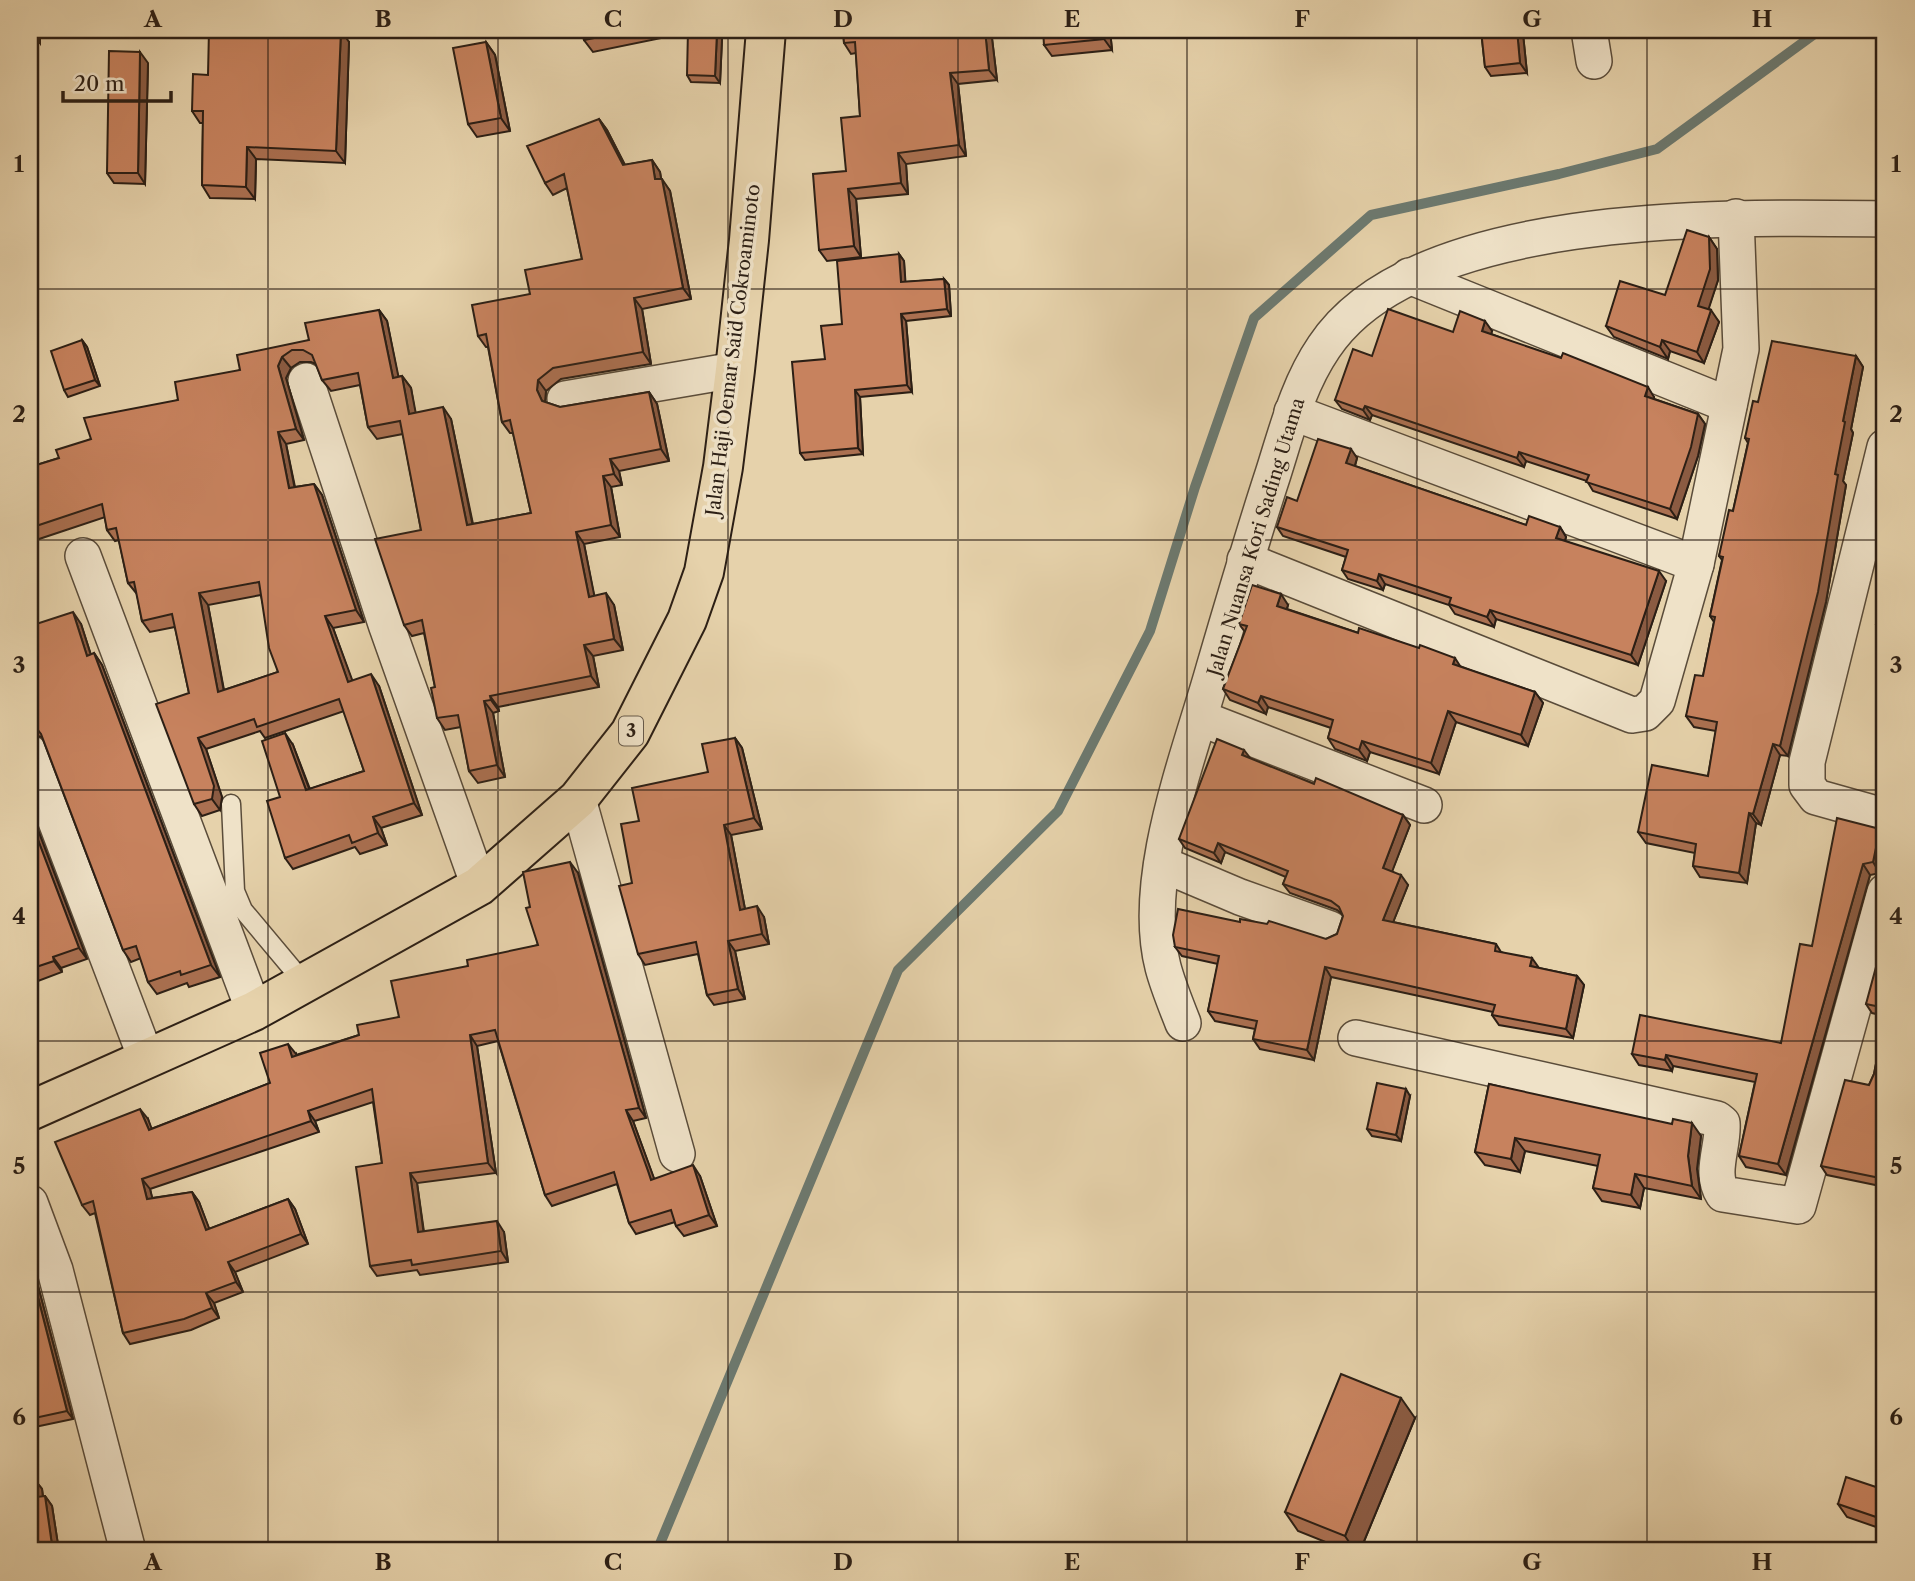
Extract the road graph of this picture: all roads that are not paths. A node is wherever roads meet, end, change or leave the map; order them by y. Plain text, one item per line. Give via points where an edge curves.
1 (766, 30) edge
2 (1736, 217) junction
3 (1885, 219) edge
4 (1409, 276) junction
5 (735, 370) junction
6 (306, 381) dead end
7 (565, 399) dead end
8 (1729, 405) junction
9 (1292, 412) junction
10 (1885, 447) edge
11 (83, 556) dead end
12 (1245, 560) junction
13 (1696, 564) junction
14 (1200, 718) junction
15 (30, 753) edge
16 (578, 799) junction
17 (231, 804) dead end
18 (1424, 805) dead end
19 (1885, 820) edge
20 (1162, 864) junction
21 (479, 886) junction
22 (1885, 892) edge
23 (1330, 929) dead end
24 (305, 984) junction
25 (254, 1011) junction
26 (1183, 1023) dead end
27 (1356, 1038) dead end
28 (146, 1058) junction
29 (30, 1111) edge
30 (677, 1154) dead end
31 (30, 1203) edge
32 (128, 1551) edge

1 - 5 highway, Jalan Haji Oemar Said Cokroaminoto / 3
2 - 3 street, Jalan Nuansa Kori Sading Utama
2 - 4 street, Jalan Nuansa Kori Sading Utama via 1589,228 1536,237
2 - 8 street via 1741,349
4 - 8 street
4 - 9 street, Jalan Nuansa Kori Sading Utama via 1353,313 1325,345
5 - 7 street
5 - 16 highway, Jalan Haji Oemar Said Cokroaminoto / 3 via 704,572 687,620 630,733
6 - 21 street
8 - 13 street
9 - 12 street, Jalan Nuansa Kori Sading Utama
9 - 13 street
10 - 19 street via 1807,762 1807,785 1816,797
11 - 25 street
12 - 13 street via 1632,715 1645,713 1657,701
12 - 14 street, Jalan Nuansa Kori Sading Utama
14 - 18 street
14 - 20 street, Jalan Nuansa Kori Sading Utama
15 - 28 street
16 - 21 highway, Jalan Haji Oemar Said Cokroaminoto / 3
16 - 30 street
17 - 24 lane via 234,891 243,910
20 - 23 street
20 - 26 street, Jalan Nuansa Kori Sading Utama via 1158,884 1162,965
21 - 24 highway, Jalan Haji Oemar Said Cokroaminoto / 3
22 - 27 street via 1798,1206 1723,1194 1717,1185 1723,1131 1717,1119
24 - 25 highway, Jalan Haji Oemar Said Cokroaminoto / 3
25 - 28 highway, Jalan Haji Oemar Said Cokroaminoto / 3
28 - 29 highway, Jalan Haji Oemar Said Cokroaminoto / 3
31 - 32 street via 55,1270

